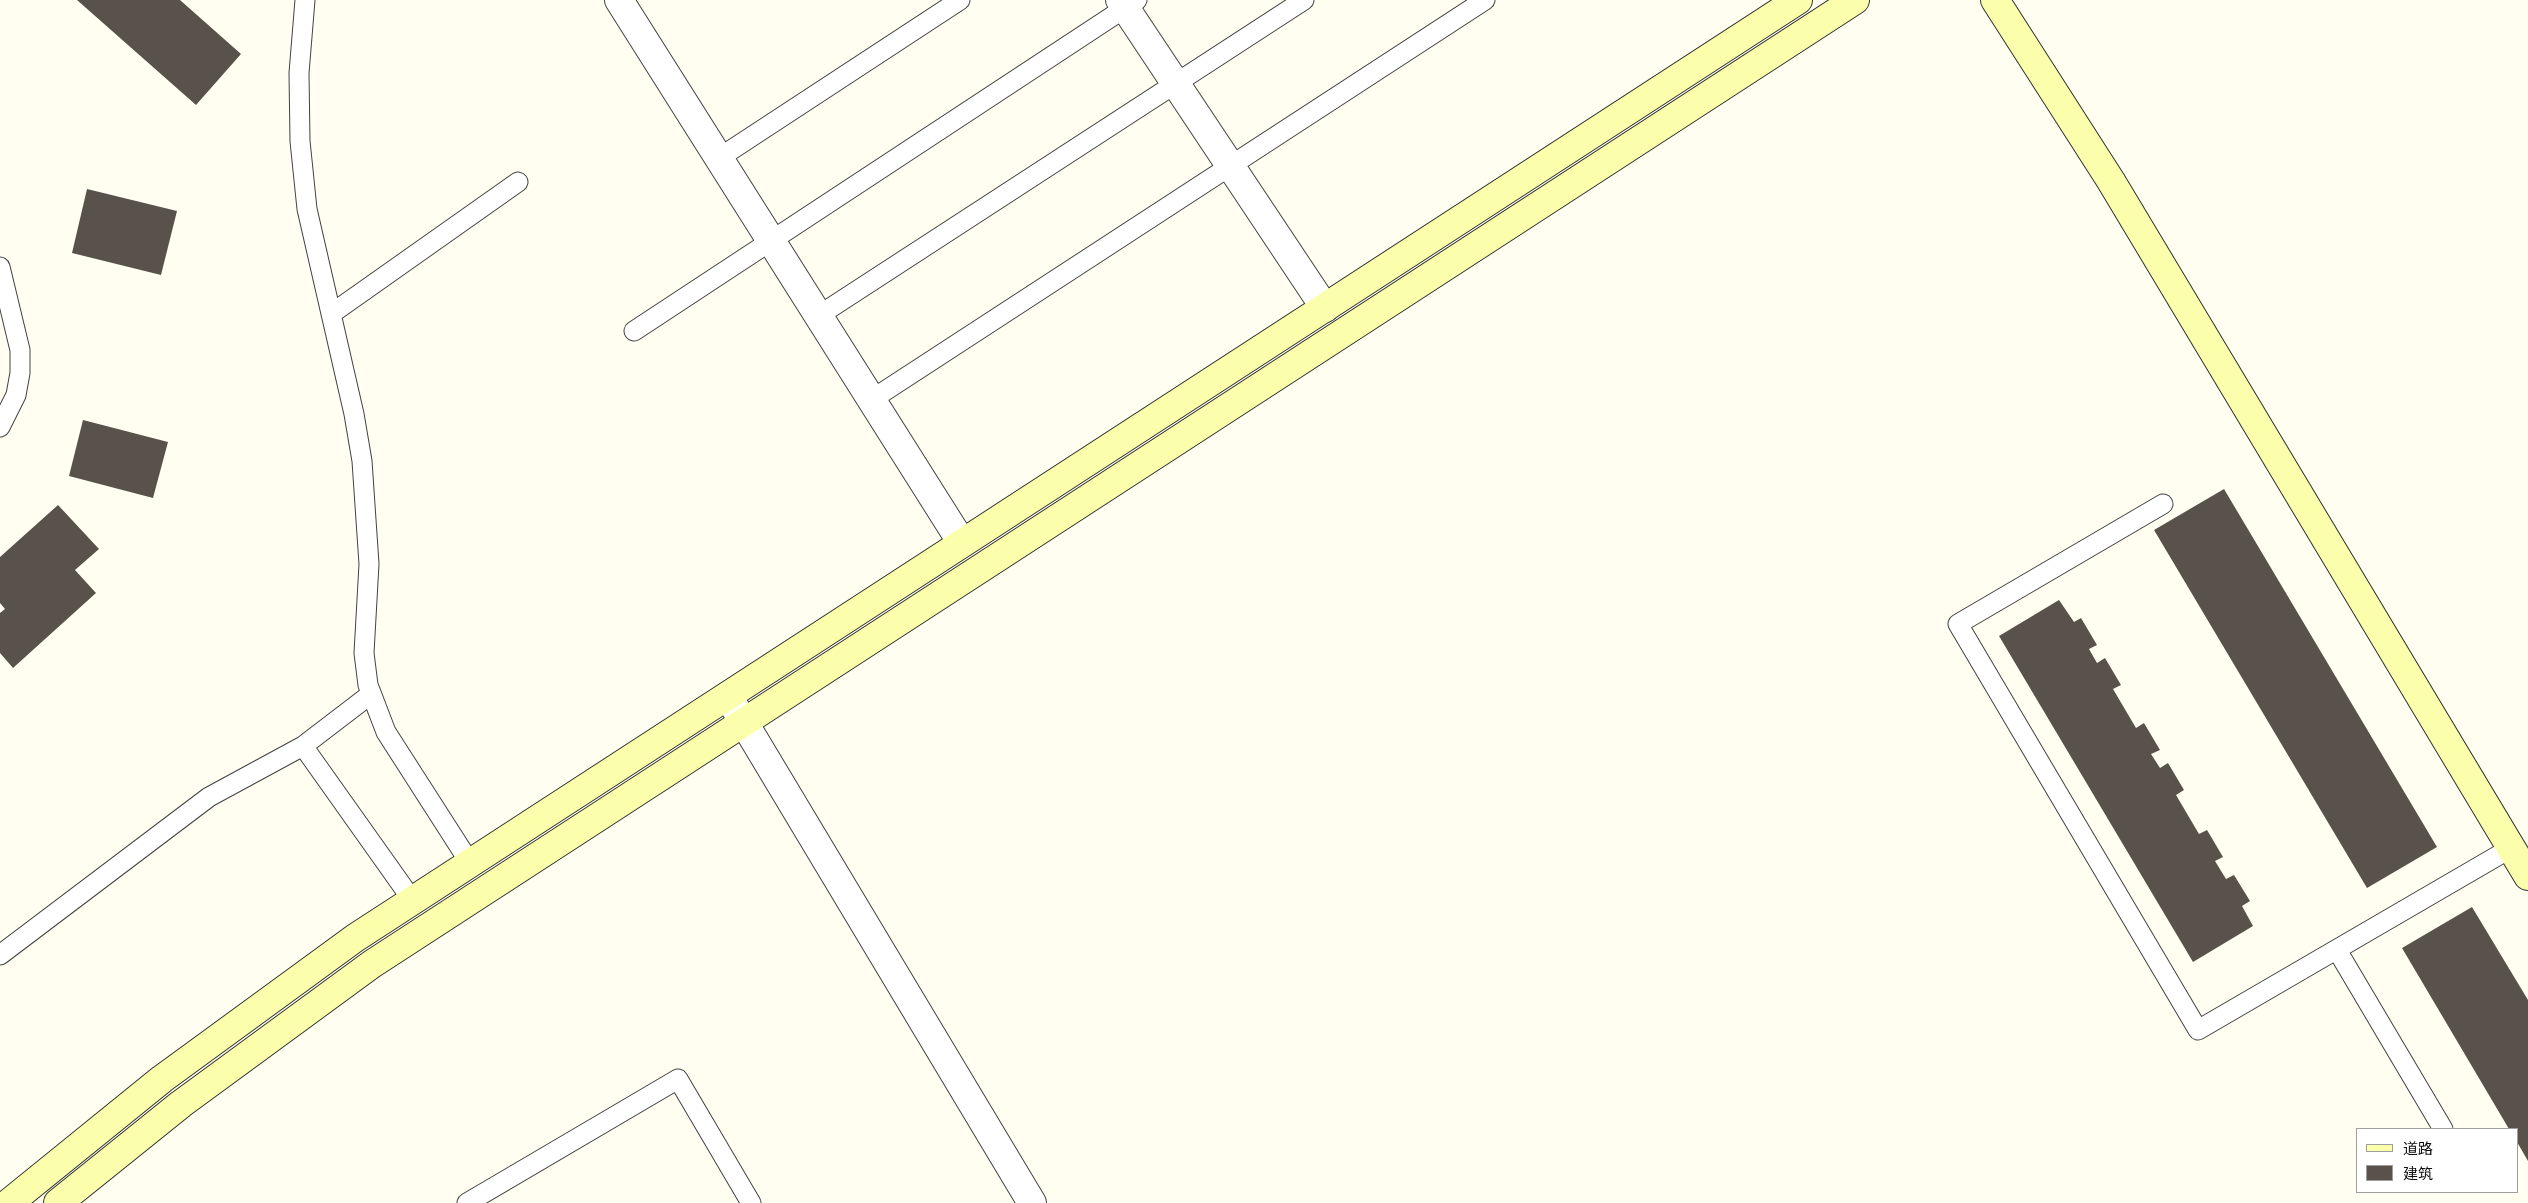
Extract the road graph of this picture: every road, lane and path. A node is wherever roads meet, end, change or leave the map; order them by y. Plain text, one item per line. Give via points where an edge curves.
1 (306, 0) edge
2 (620, 0) edge
3 (960, 0) edge
4 (1304, 0) edge
5 (1485, 0) edge
6 (1798, 0) edge
7 (1855, 0) edge
8 (1996, 0) edge
9 (1128, 3) edge
10 (1176, 83) junction
11 (718, 158) junction
12 (1230, 166) junction
13 (518, 182) dead end
14 (771, 241) junction
15 (0, 267) edge
16 (1324, 308) junction
17 (331, 314) junction
18 (818, 316) junction
19 (634, 331) dead end
20 (871, 400) junction
21 (0, 427) edge
22 (2163, 504) dead end
23 (962, 543) junction
24 (371, 694) junction
25 (728, 696) junction
26 (744, 722) junction
27 (303, 746) junction
28 (2511, 848) junction
29 (470, 863) junction
30 (2528, 876) edge
31 (413, 901) junction
32 (2337, 950) junction
33 (0, 955) edge
34 (2442, 1128) edge
35 (9, 1203) edge
36 (58, 1203) edge
37 (467, 1203) edge
38 (751, 1203) edge
39 (1032, 1203) edge

1 - 17 lane via 299,73 300,141 307,209
2 - 11 street
3 - 11 lane
4 - 10 lane
5 - 12 lane
6 - 16 street
7 - 26 street
8 - 28 street via 2111,181
9 - 10 street
9 - 14 lane
10 - 12 street
10 - 18 lane
11 - 14 street
12 - 16 street
12 - 20 lane
13 - 17 lane
14 - 18 street
14 - 19 lane
15 - 21 lane via 20,350 20,373 16,396
16 - 23 street
17 - 24 lane via 362,461 368,564 364,653
18 - 20 street
20 - 23 street
22 - 32 lane via 1958,624 2198,1030
23 - 25 street
24 - 27 lane
24 - 29 lane via 386,732
25 - 26 street
25 - 29 street
26 - 36 street via 372,964 197,1092
26 - 39 street
27 - 31 lane
27 - 33 lane via 209,797
28 - 30 street
28 - 32 lane
29 - 31 street
31 - 35 street via 339,950 162,1079
32 - 34 lane
37 - 38 lane via 678,1079

